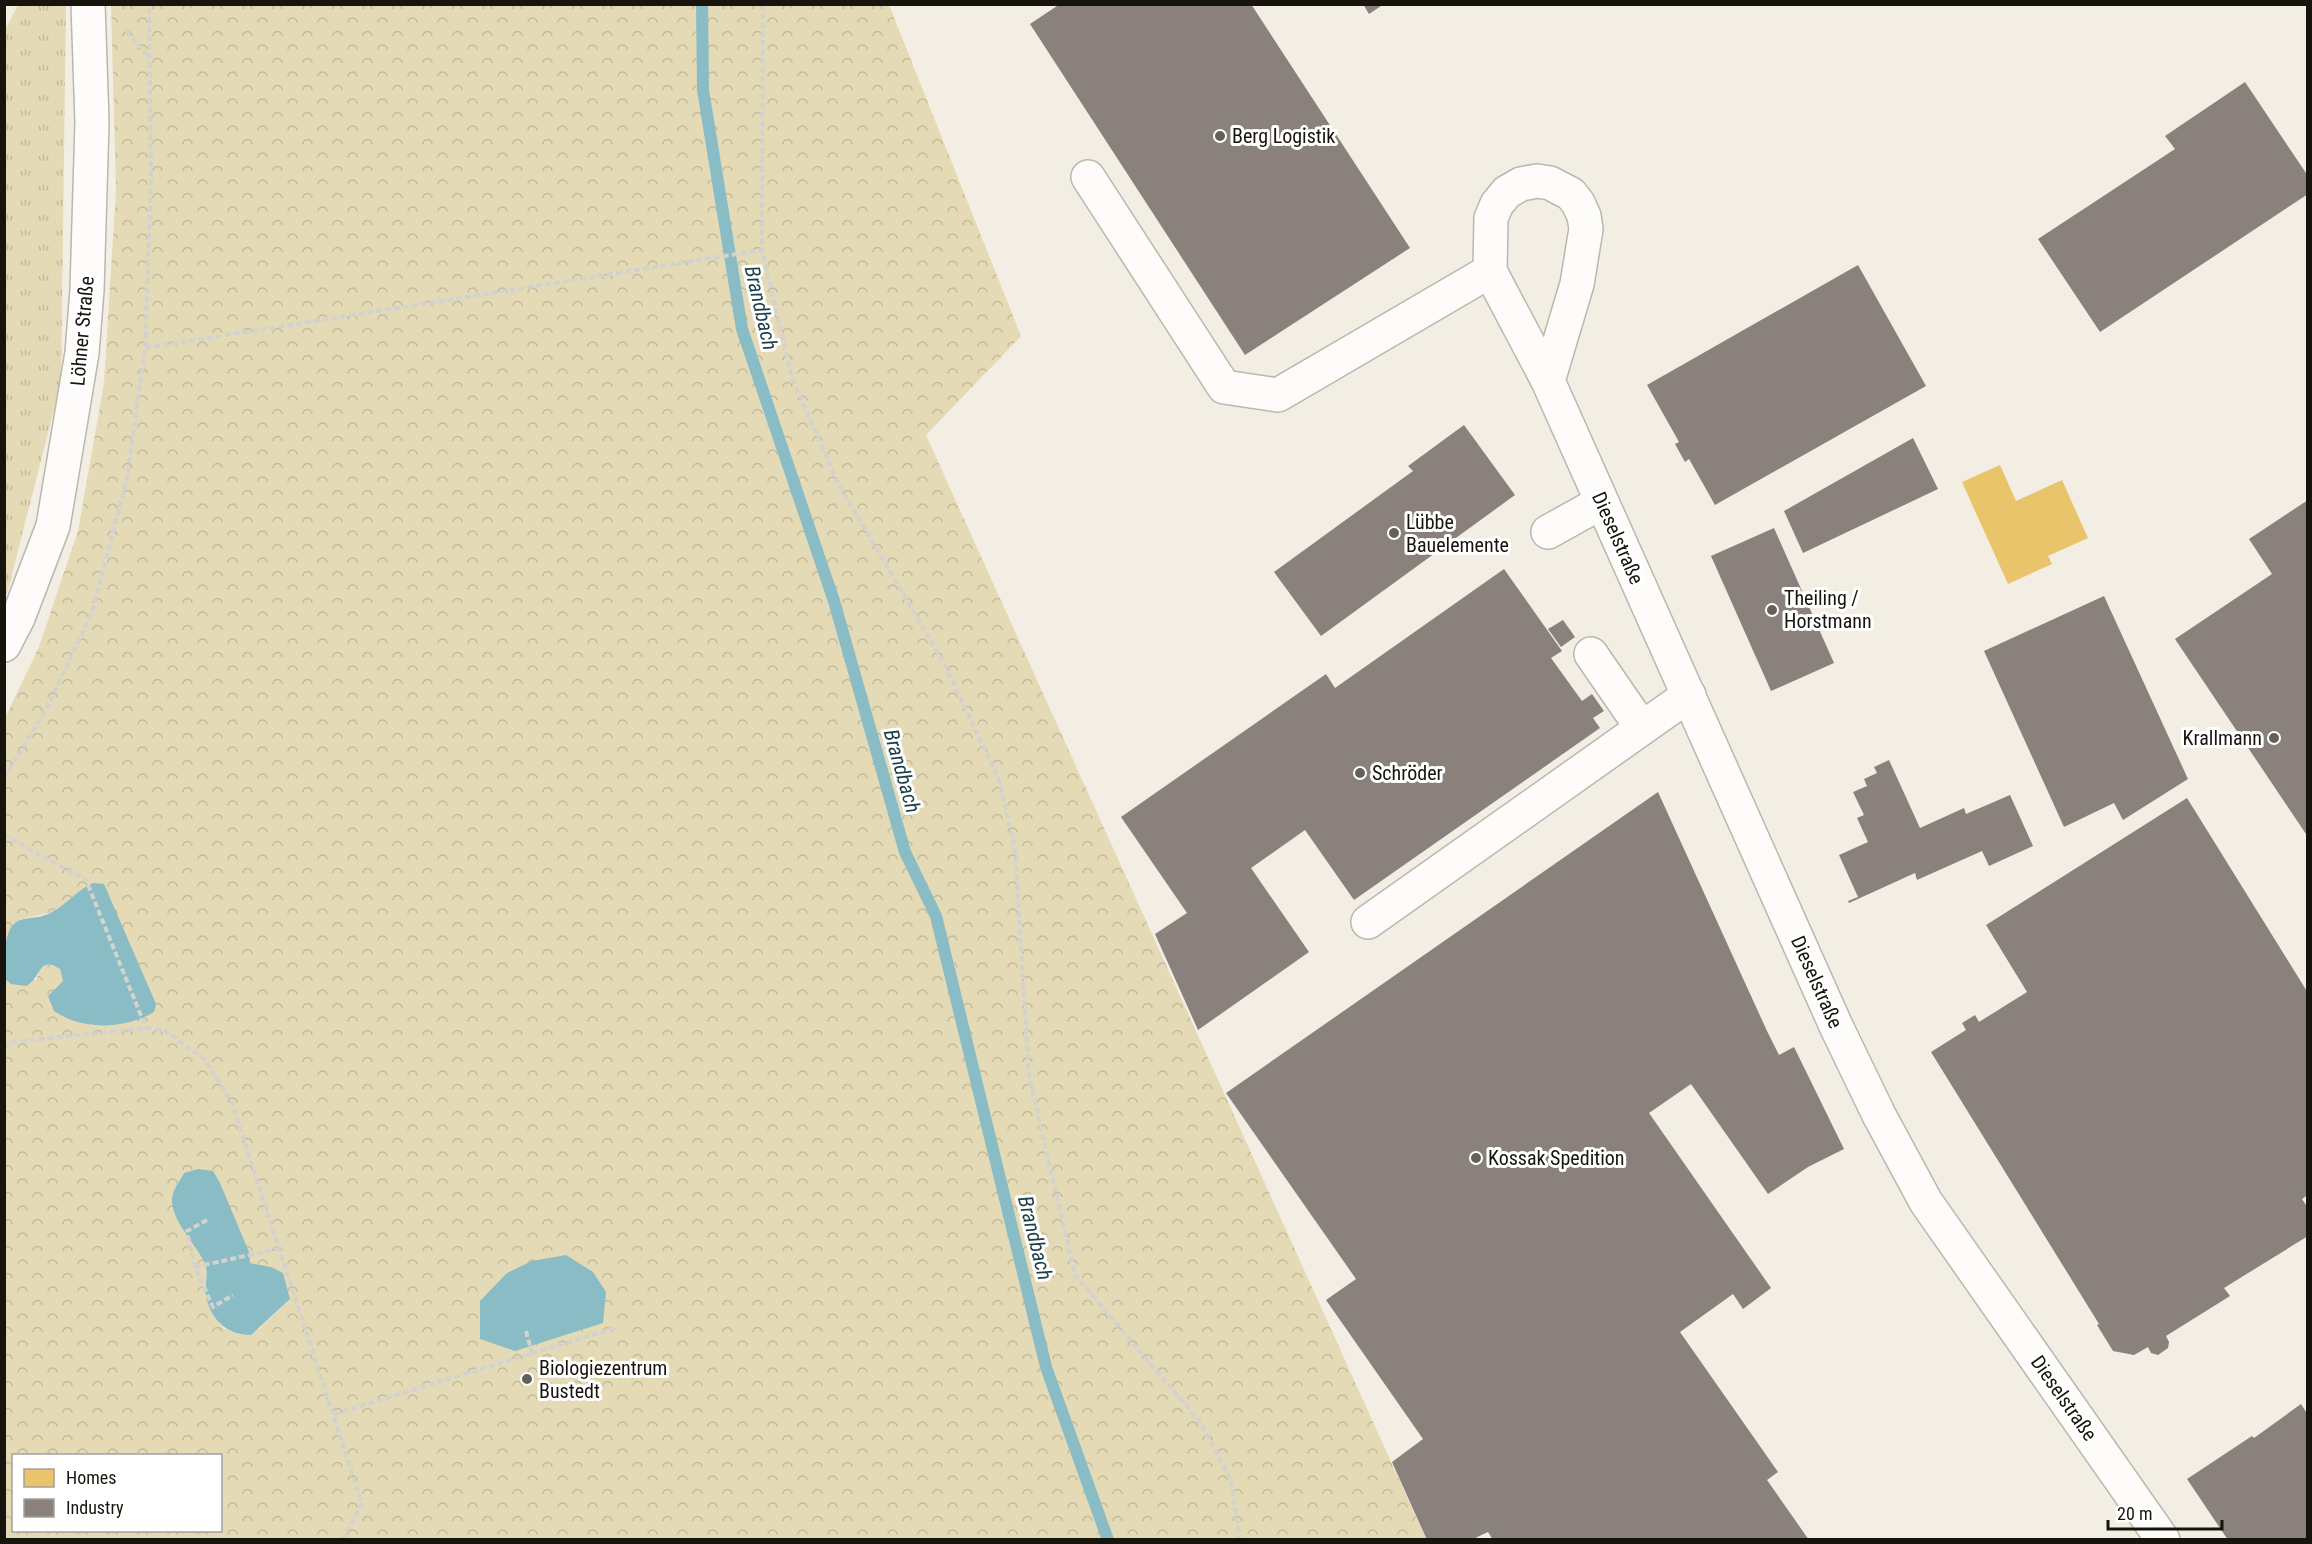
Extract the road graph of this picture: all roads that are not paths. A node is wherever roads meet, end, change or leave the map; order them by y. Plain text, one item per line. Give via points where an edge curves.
1 (88, 4) edge
2 (1088, 177) dead end
3 (1490, 271) junction
4 (1548, 381) junction
5 (1602, 502) junction
6 (1548, 532) dead end
7 (4, 645) edge
8 (1592, 654) dead end
9 (1689, 695) junction
10 (1642, 728) junction
11 (1368, 922) dead end
12 (2163, 1539) edge

1 - 7 street, Löhner Straße via 92,122 82,353 53,526
2 - 3 street via 1224,387 1278,395
3 - 4 street, Dieselstraße
3 - 4 street, Dieselstraße via 1491,218 1507,192 1537,181 1571,194 1584,216 1586,229 1577,284
4 - 5 street, Dieselstraße
5 - 6 street
5 - 9 street, Dieselstraße
8 - 10 street
9 - 10 street
9 - 12 street, Dieselstraße via 1836,1026 1926,1202
10 - 11 street

